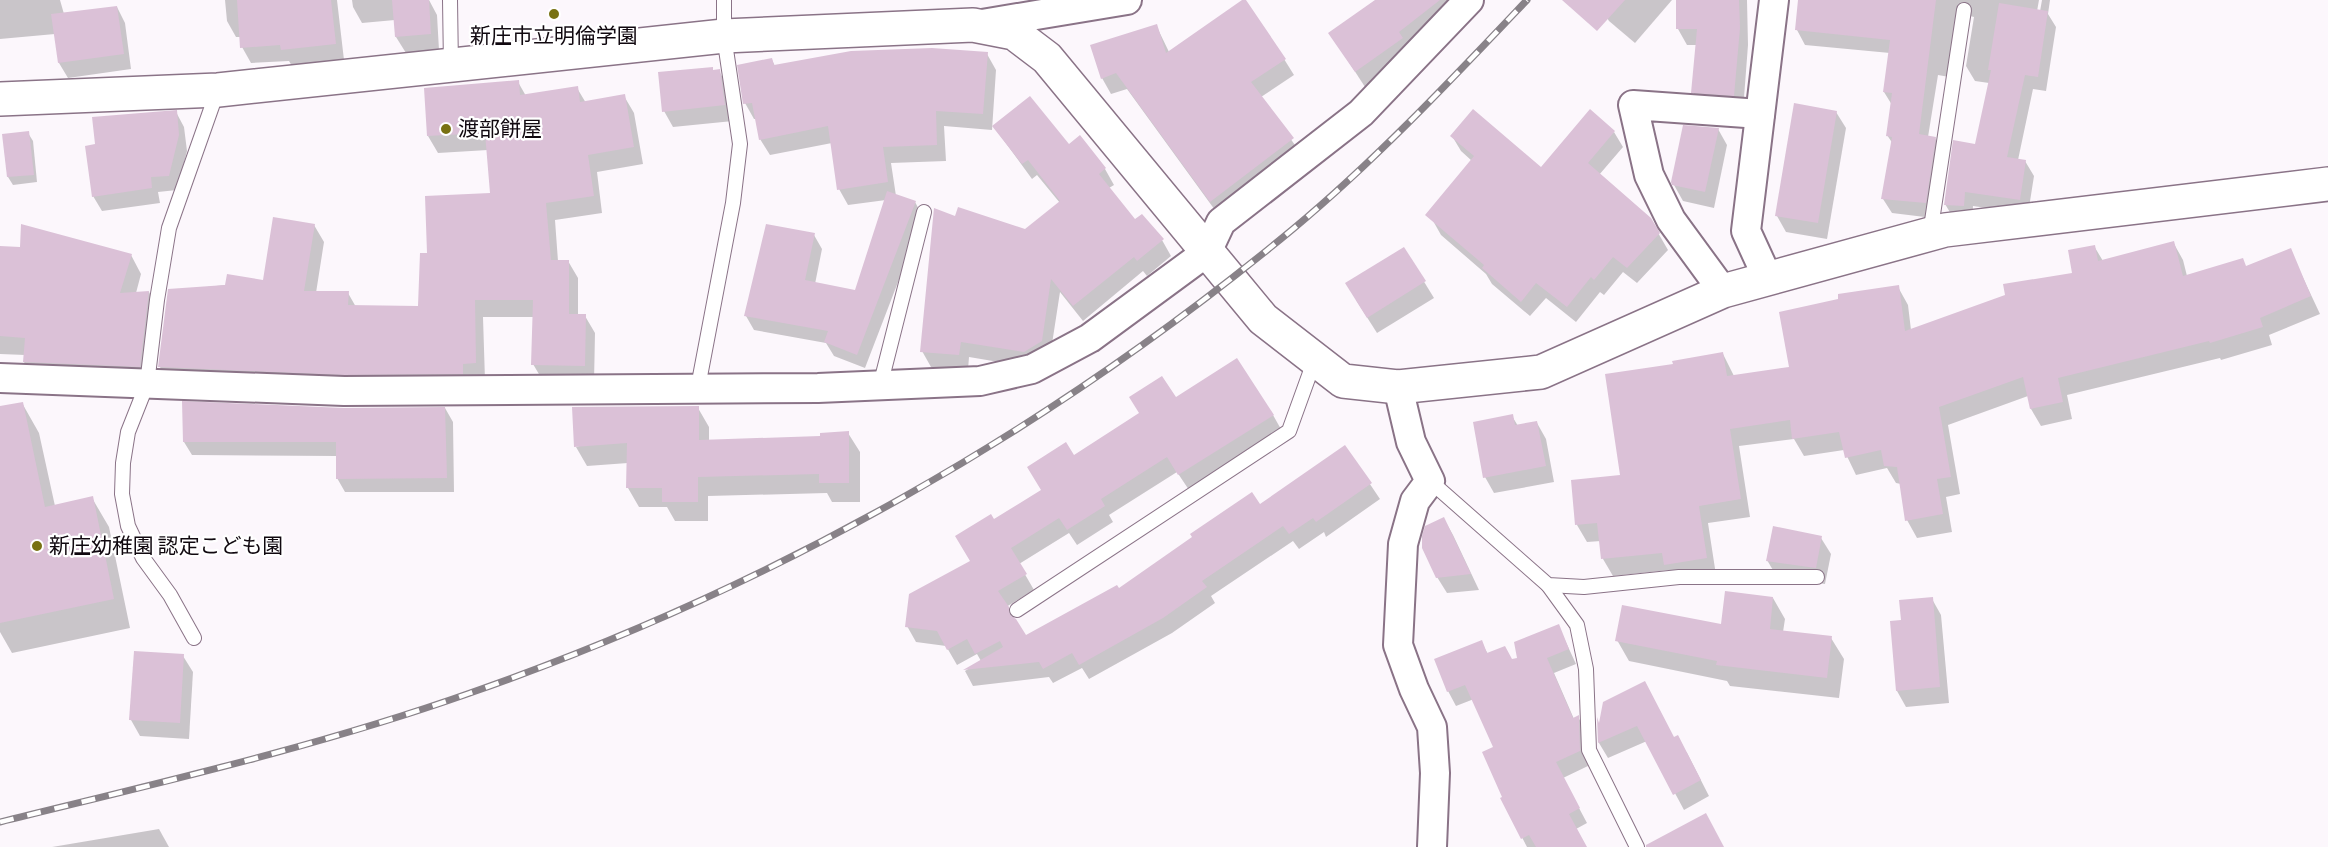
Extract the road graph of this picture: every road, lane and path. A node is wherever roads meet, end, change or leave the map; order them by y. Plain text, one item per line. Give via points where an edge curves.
1 (450, 0) edge
2 (724, 0) edge
3 (1127, 0) edge
4 (1469, 0) edge
5 (1774, 0) edge
6 (1964, 10) dead end
7 (974, 25) junction
8 (724, 36) junction
9 (451, 66) junction
10 (218, 90) junction
11 (0, 99) edge
12 (1760, 114) junction
13 (2328, 184) edge
14 (924, 212) dead end
15 (1930, 234) junction
16 (1207, 252) junction
17 (1768, 279) junction
18 (1723, 291) junction
19 (1315, 359) junction
20 (0, 378) edge
21 (147, 384) junction
22 (880, 386) junction
23 (698, 387) junction
24 (1398, 387) junction
25 (1430, 481) junction
26 (1817, 577) dead end
27 (1548, 585) junction
28 (1017, 610) dead end
29 (194, 638) dead end
30 (1432, 847) edge
31 (1637, 847) edge

1 - 9 lane
2 - 8 lane
3 - 7 street
4 - 16 street via 1361,113 1221,222
5 - 12 street
6 - 15 lane
7 - 8 street
7 - 16 street via 1014,33 1047,58
8 - 9 street
8 - 23 lane via 740,144 733,203
9 - 10 street
10 - 11 street
10 - 21 lane via 169,228
12 - 17 street via 1746,231
12 - 18 street via 1633,105 1649,175 1671,220
13 - 15 street
14 - 22 lane
15 - 17 street
16 - 19 street via 1263,319
16 - 22 street via 1090,338 1032,369 980,381
17 - 18 street
18 - 24 street via 1541,372
19 - 24 street via 1343,381
19 - 28 lane via 1289,431
20 - 21 street
21 - 23 street via 344,391
21 - 29 lane via 126,442 123,463 128,526 142,558 170,595
22 - 23 street
24 - 25 street via 1411,442
25 - 27 lane
25 - 30 street via 1415,501 1403,544 1398,645 1432,727
26 - 27 lane via 1679,577 1584,587
27 - 31 lane via 1577,625 1586,669 1589,750

